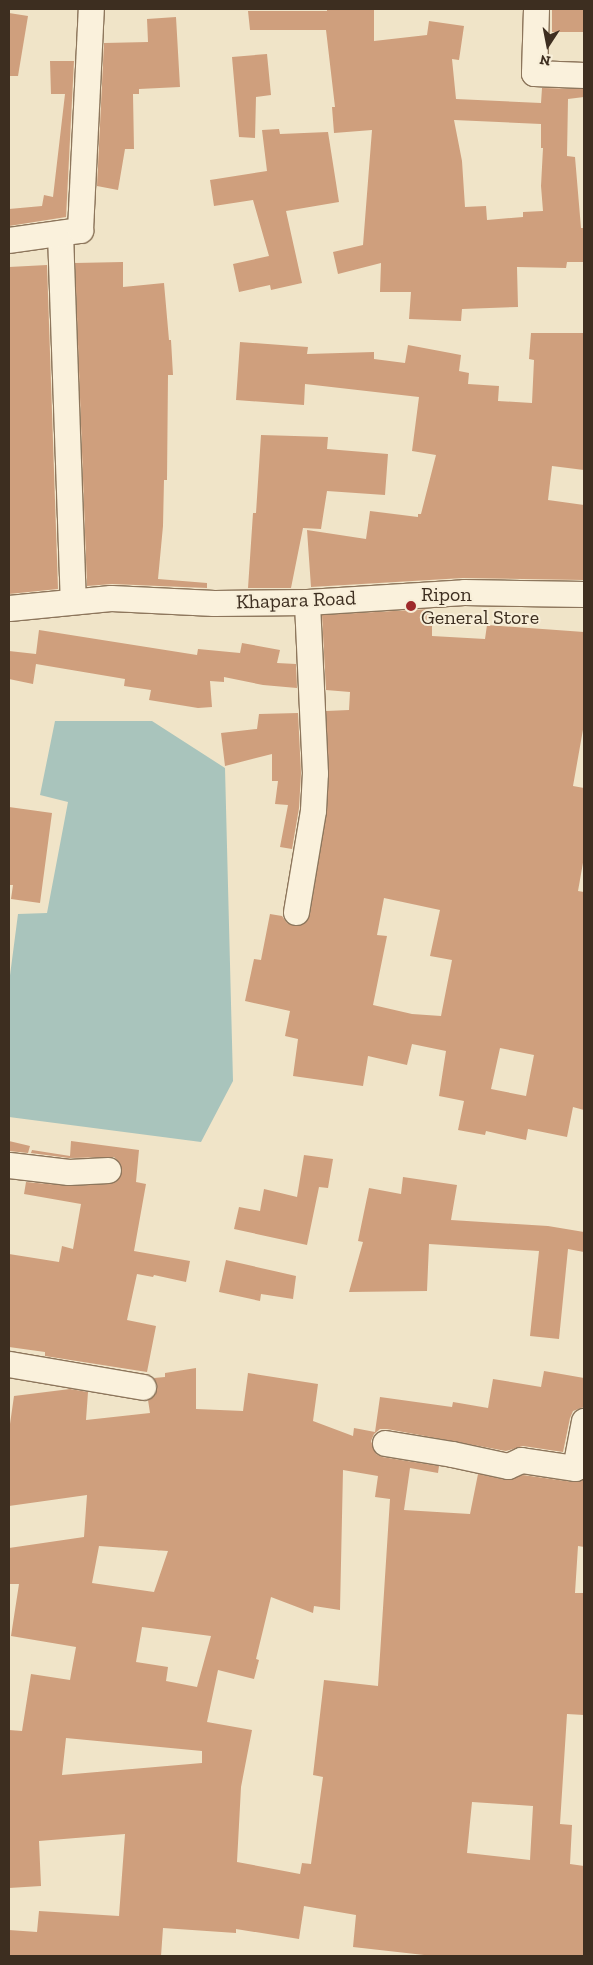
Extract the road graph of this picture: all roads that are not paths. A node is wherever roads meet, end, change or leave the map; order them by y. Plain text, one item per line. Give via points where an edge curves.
1 (91, 9) edge
2 (536, 9) edge
3 (584, 75) edge
4 (60, 233) junction
5 (9, 240) edge
6 (584, 594) edge
7 (73, 601) junction
8 (307, 602) junction
9 (9, 608) edge
10 (296, 912) dead end
11 (9, 1165) edge
12 (108, 1170) dead end
13 (9, 1364) edge
14 (142, 1387) dead end
15 (584, 1421) edge
16 (385, 1443) dead end

1 - 4 street via 80,230
2 - 3 street via 534,73
4 - 5 street
4 - 7 street
6 - 8 street, Khapara Road via 464,592
7 - 8 street, Khapara Road via 111,598 214,603
7 - 9 street, Khapara Road
8 - 10 street via 315,773 313,810
11 - 12 street via 69,1172
13 - 14 street
15 - 16 street via 575,1468 522,1460 508,1466

